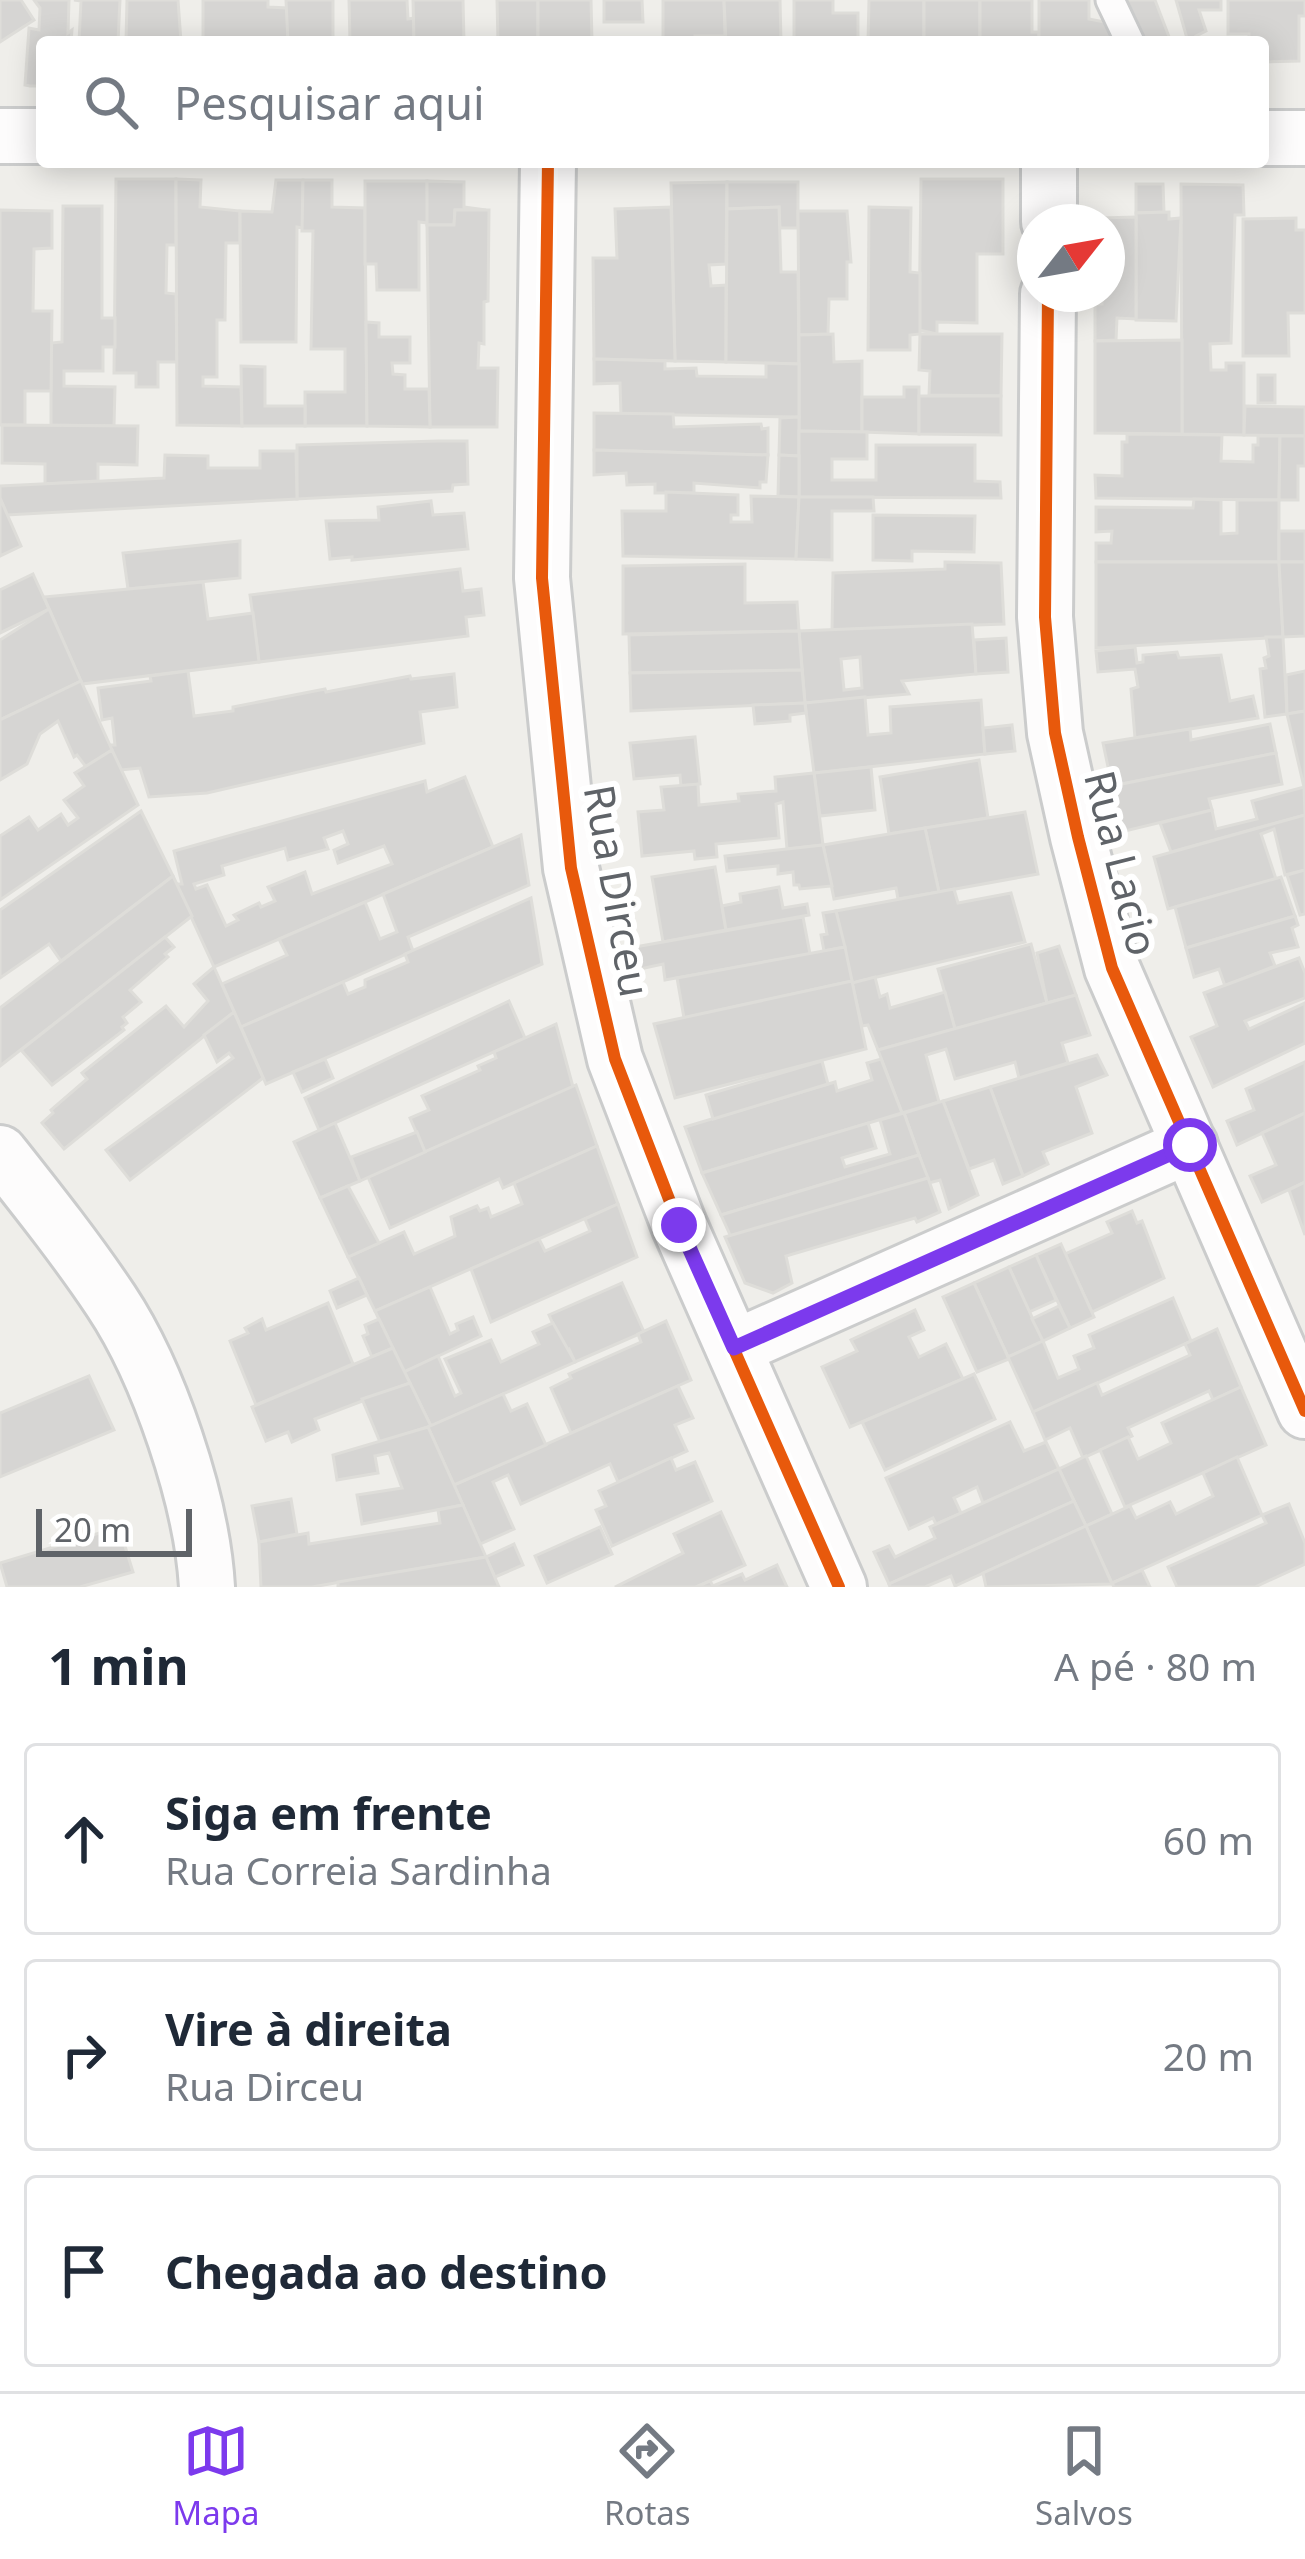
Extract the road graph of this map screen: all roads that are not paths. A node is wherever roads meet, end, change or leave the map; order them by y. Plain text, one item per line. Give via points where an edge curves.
1 (1110, 0) edge
2 (1127, 36) edge
3 (0, 136) edge
4 (36, 136) edge
5 (1269, 138) edge
6 (1305, 139) edge
7 (548, 168) edge
8 (1049, 168) edge
9 (1048, 204) edge
10 (1048, 312) edge
11 (1190, 1145) junction
12 (0, 1153) edge
13 (734, 1348) junction
14 (1305, 1411) edge
15 (207, 1587) edge
16 (839, 1587) edge

1 - 2 lane
3 - 4 street
5 - 6 street
7 - 13 street, Rua Dirceu via 542,578 572,868 615,1059
8 - 9 street
10 - 11 street, Rua Lacio via 1045,616 1055,733 1112,968
11 - 13 street
11 - 14 street, Rua Lacio
12 - 15 street via 114,1304 154,1387 191,1483
13 - 16 street, Rua Dirceu

